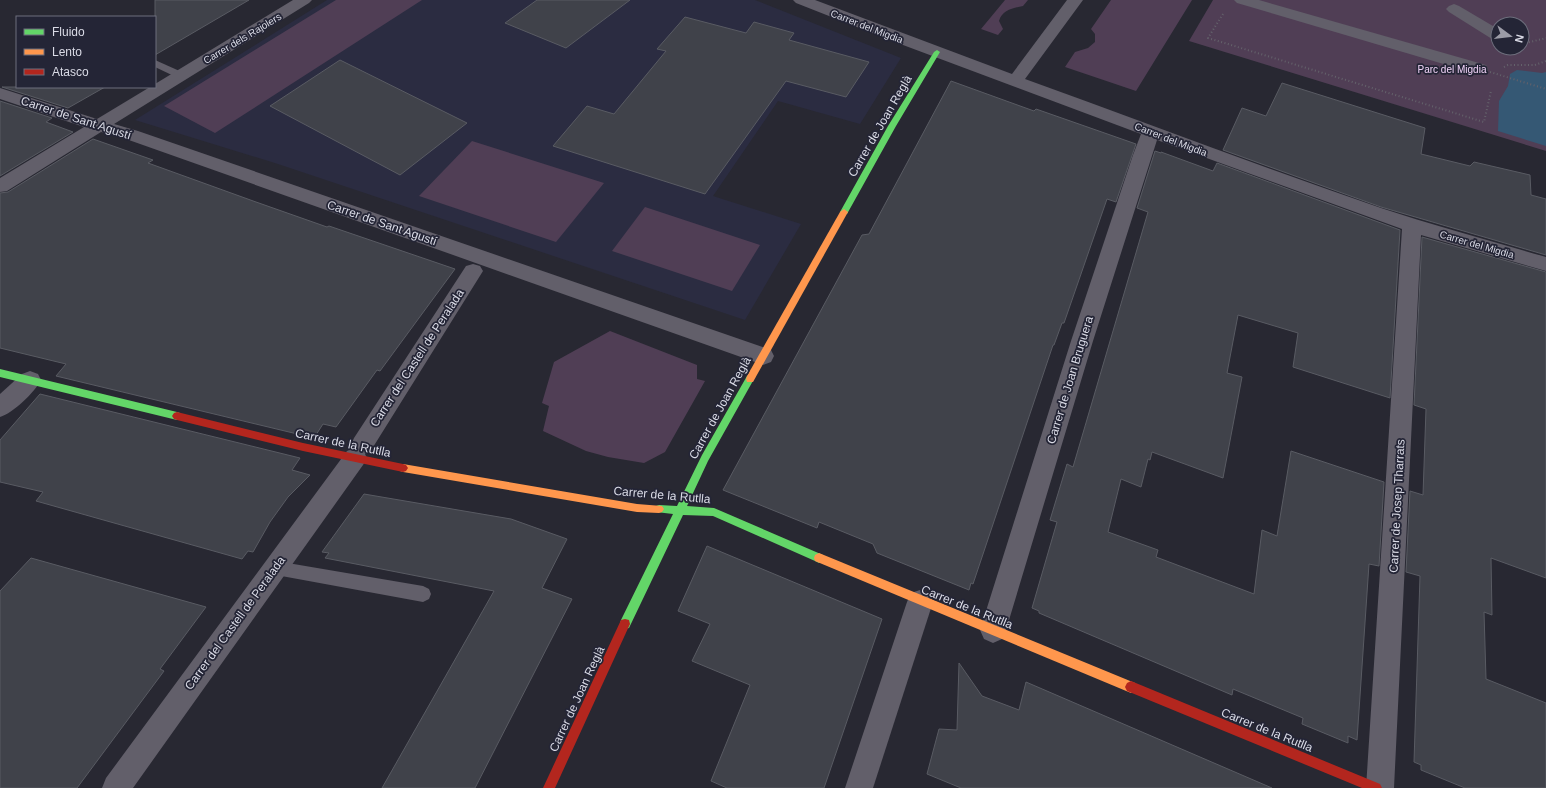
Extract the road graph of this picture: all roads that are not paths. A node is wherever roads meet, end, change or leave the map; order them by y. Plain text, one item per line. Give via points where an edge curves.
1 (304, 0) edge
2 (801, 0) edge
3 (1075, 0) edge
4 (1242, 0) edge
5 (1454, 9) dead end
6 (1490, 31) edge
7 (938, 52) junction
8 (156, 63) edge
9 (1480, 69) road end
10 (180, 75) junction
11 (1016, 80) junction
12 (0, 93) edge
13 (99, 125) junction
14 (1151, 132) junction
15 (0, 186) edge
16 (1412, 224) junction
17 (1546, 264) edge
18 (473, 271) dead end
19 (763, 356) junction
20 (0, 373) edge
21 (30, 380) junction
22 (0, 408) edge
23 (358, 451) junction
24 (680, 510) junction
25 (276, 568) junction
26 (423, 594) dead end
27 (920, 602) junction
28 (993, 630) junction
29 (116, 788) edge
30 (549, 788) edge
31 (859, 788) edge
32 (1376, 788) edge
33 (1380, 788) edge

1 - 10 street, Carrer dels Rajolers
2 - 7 street, Carrer del Migdia
3 - 11 street
4 - 9 street
5 - 6 street
7 - 11 street, Carrer del Migdia
7 - 19 street, Carrer de Joan Reglà via 892,126
8 - 10 lane
10 - 13 street, Carrer dels Rajolers
11 - 14 street, Carrer del Migdia
12 - 13 street, Carrer de Sant Agustí
13 - 15 street, Carrer dels Rajolers
13 - 19 street, Carrer de Sant Agustí
14 - 16 street, Carrer del Migdia
14 - 28 street, Carrer de Joan Bruguera via 1082,341
16 - 17 street, Carrer del Migdia
16 - 33 street, Carrer de Josep Tharrats
18 - 23 street, Carrer del Castell de Peralada
19 - 24 street, Carrer de Joan Reglà via 705,458
20 - 21 street, Carrer de la Rutlla
21 - 22 street
21 - 23 street, Carrer de la Rutlla via 303,447
23 - 24 street, Carrer de la Rutlla via 637,508
23 - 25 street, Carrer del Castell de Peralada
24 - 27 street, Carrer de la Rutlla via 714,512
24 - 30 street, Carrer de Joan Reglà
25 - 26 lane
25 - 29 street, Carrer del Castell de Peralada
27 - 28 street, Carrer de la Rutlla
27 - 31 street
28 - 32 street, Carrer de la Rutlla

